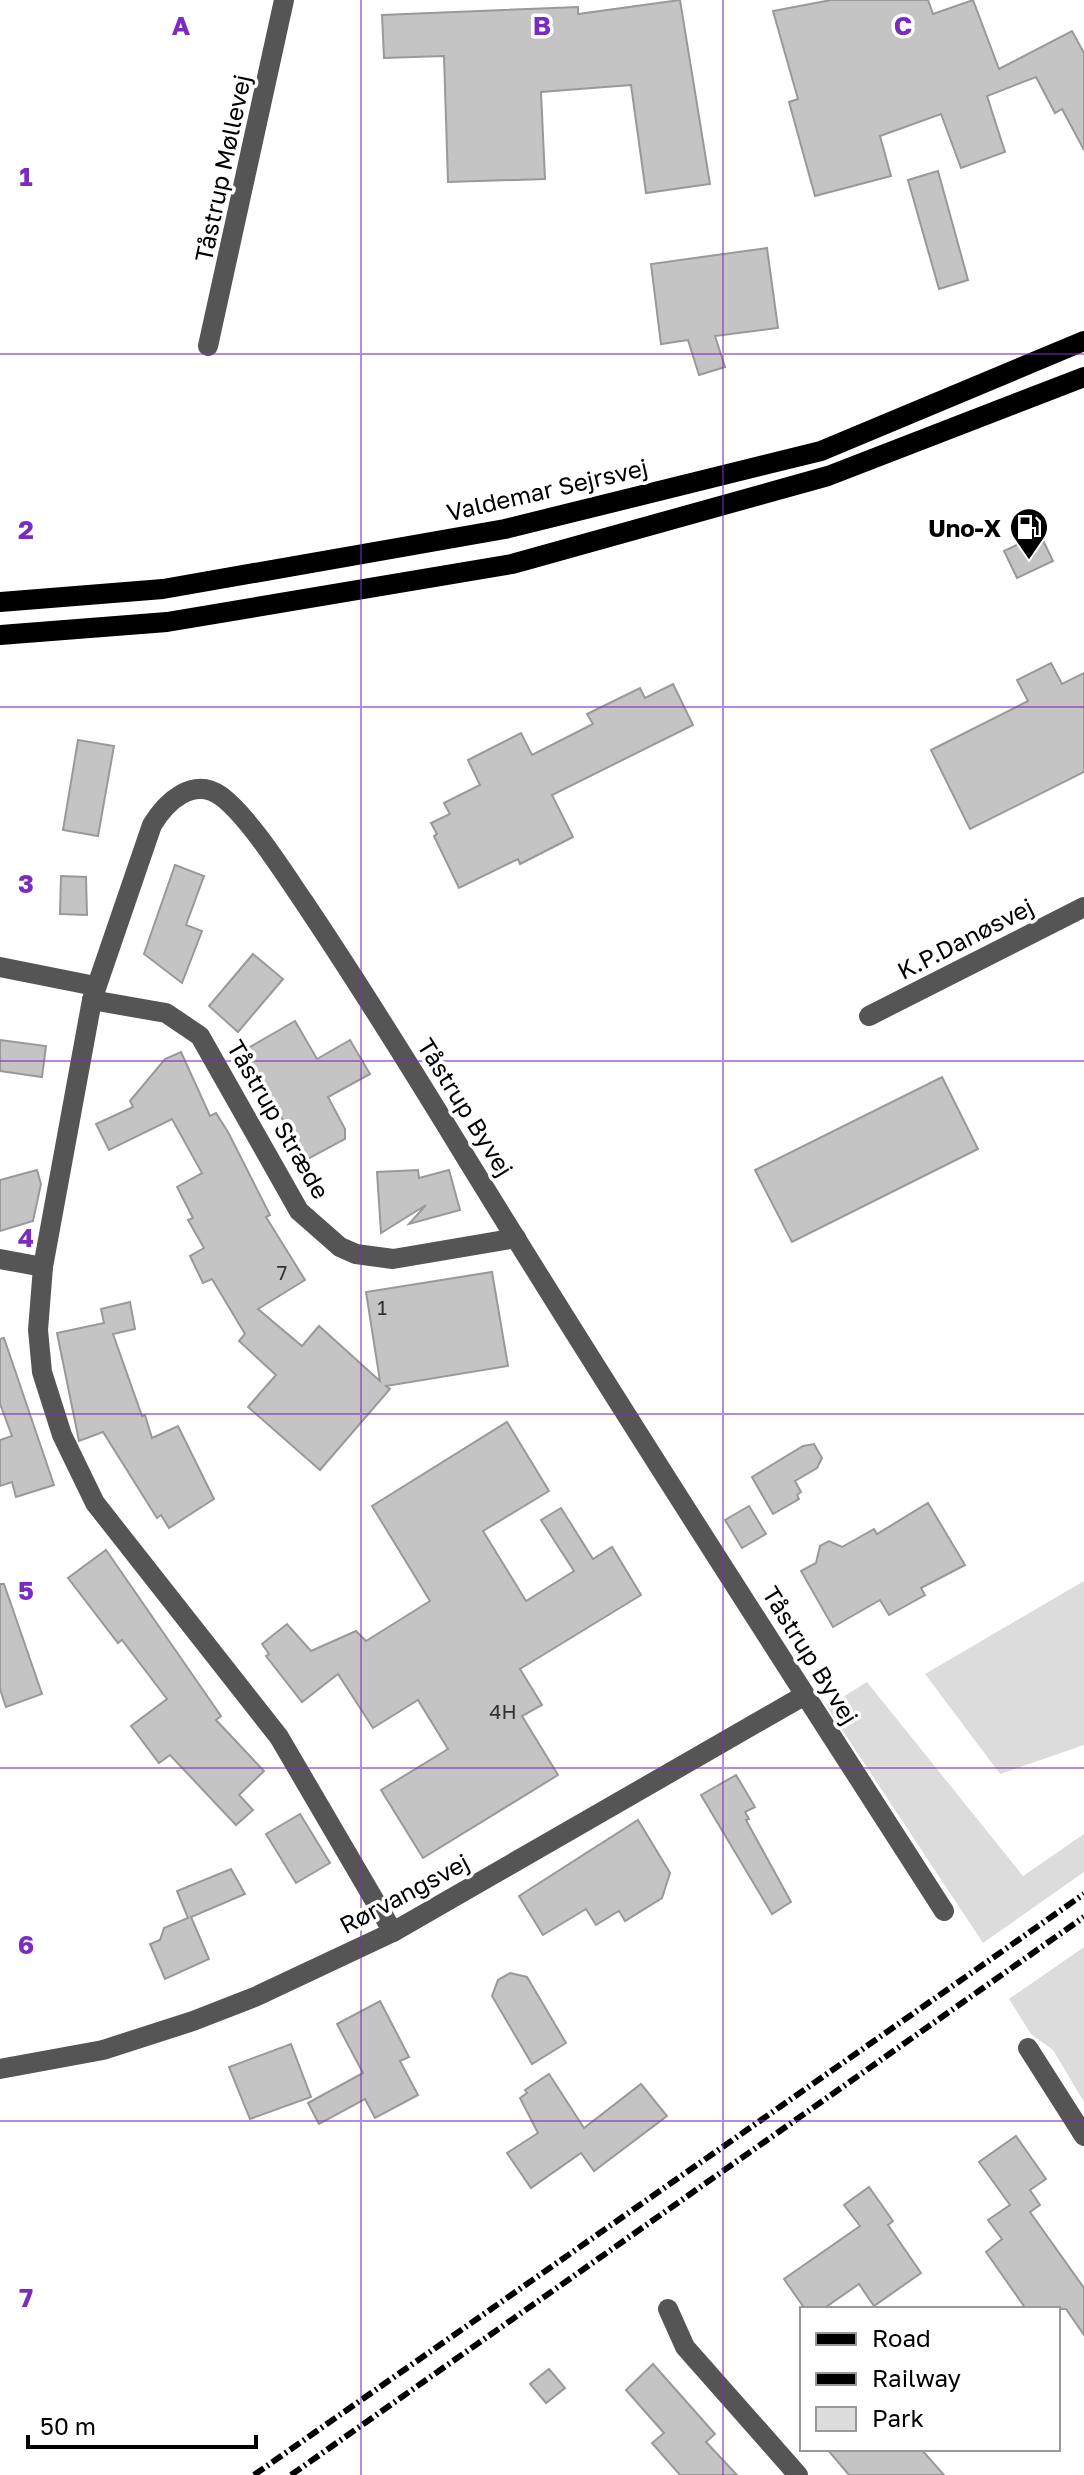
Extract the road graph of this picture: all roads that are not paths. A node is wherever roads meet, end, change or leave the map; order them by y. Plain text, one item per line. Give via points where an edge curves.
1 (284, 0) edge
2 (1084, 341) edge
3 (208, 346) dead end
4 (1084, 377) edge
5 (0, 602) edge
6 (0, 635) edge
7 (1084, 907) edge
8 (0, 967) edge
9 (94, 993) junction
10 (869, 1016) dead end
11 (516, 1238) junction
12 (0, 1259) edge
13 (43, 1267) junction
14 (805, 1695) junction
15 (944, 1911) dead end
16 (393, 1932) junction
17 (1028, 2048) dead end
18 (0, 2069) edge
19 (1084, 2136) edge
20 (668, 2309) dead end
21 (798, 2475) edge

1 - 3 street, Tåstrup Møllevej
2 - 5 main road, Valdemar Sejrsvej via 821,451 505,529 163,589
4 - 6 main road via 828,476 512,564 167,622
7 - 10 street, K.P.Danøsvej
8 - 9 street, Tåstrup Stræde
9 - 11 street, Tåstrup Stræde via 166,1013 200,1036 299,1211 326,1239 356,1254 393,1259
9 - 11 street, Tåstrup Byvej via 159,814 186,791 205,790 224,798 274,858 365,992
9 - 13 street, Tåstrup Byvej
11 - 14 street, Tåstrup Byvej
12 - 13 street
13 - 16 street, Tåstrup Byvej via 38,1330 42,1372 62,1435 95,1503 279,1737
14 - 15 street, Tåstrup Byvej
14 - 16 street, Rørvangsvej
16 - 18 street, Rørvangsvej via 193,2021 103,2050
17 - 19 street
20 - 21 street via 685,2347

